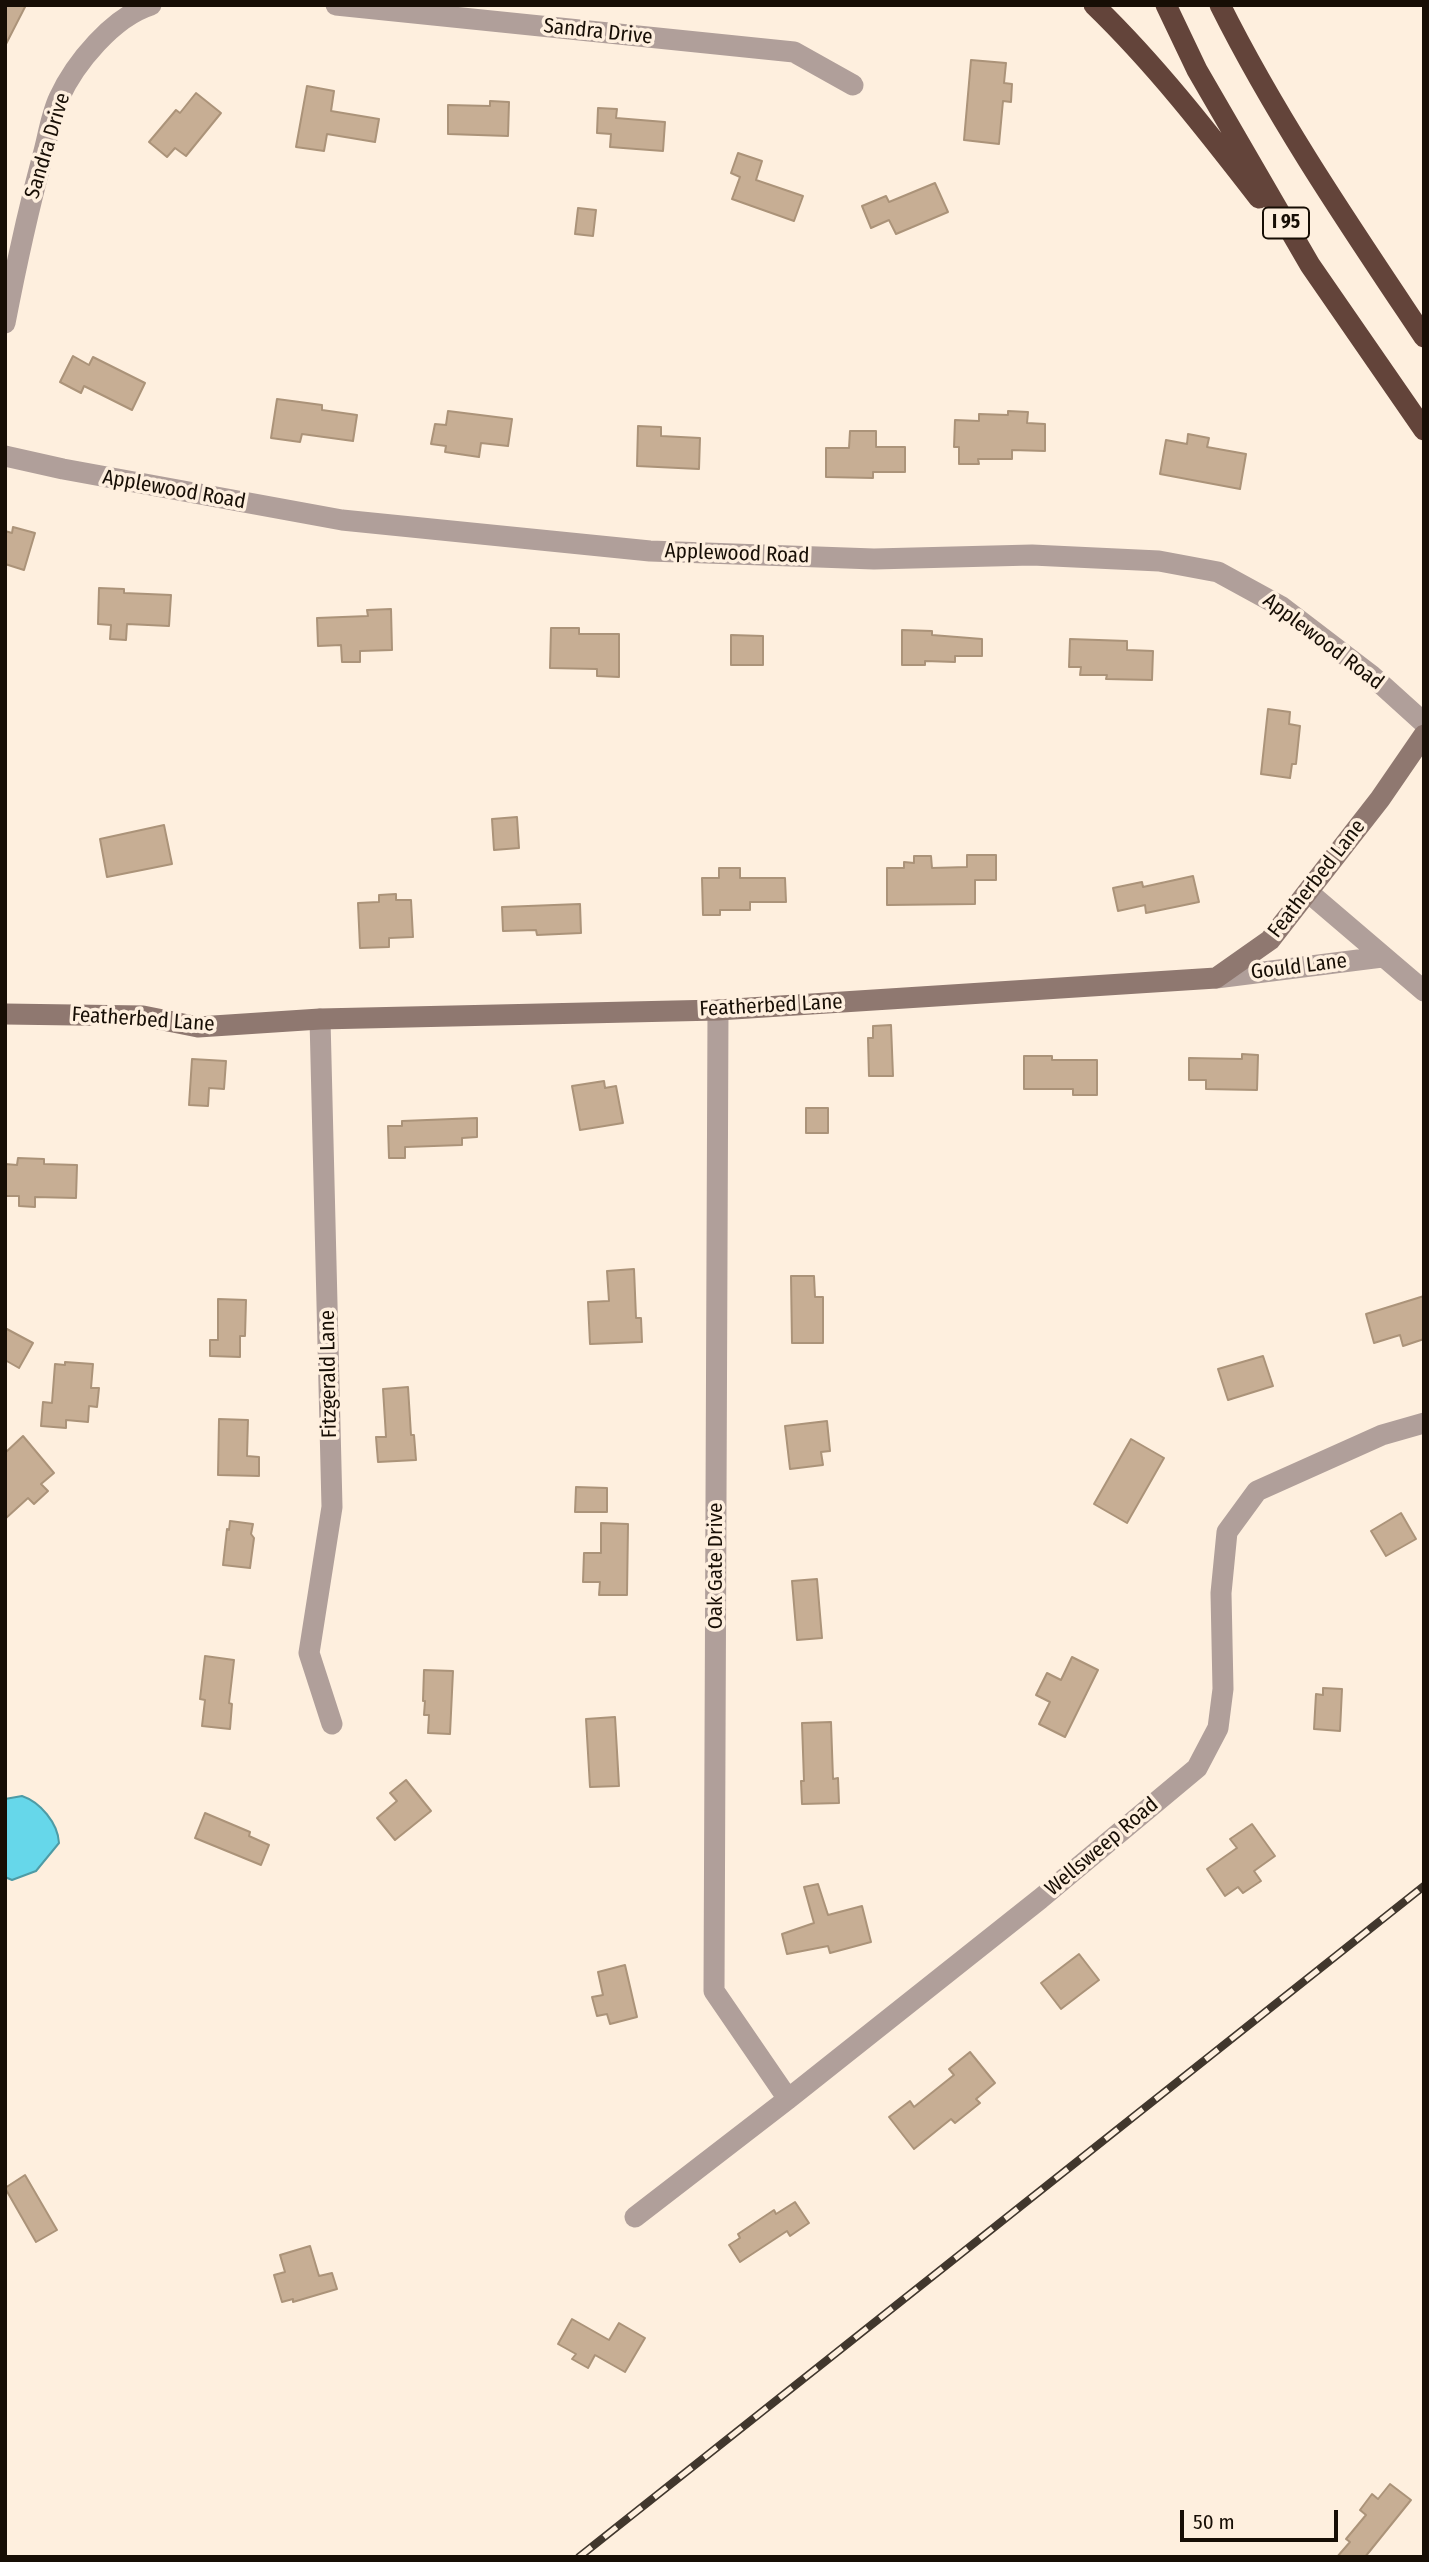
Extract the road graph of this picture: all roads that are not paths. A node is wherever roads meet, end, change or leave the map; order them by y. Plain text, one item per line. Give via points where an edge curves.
1 (151, 5) edge
2 (336, 5) edge
3 (1094, 5) edge
4 (1166, 5) edge
5 (1220, 5) edge
6 (853, 85) dead end
7 (1310, 265) junction
8 (5, 323) edge
9 (1424, 337) edge
10 (1424, 430) edge
11 (5, 456) edge
12 (1424, 723) edge
13 (1424, 735) edge
14 (1308, 892) junction
15 (1382, 957) junction
16 (1216, 978) junction
17 (1424, 991) edge
18 (718, 1010) junction
19 (5, 1014) edge
20 (320, 1019) junction
21 (1424, 1423) edge
22 (332, 1724) dead end
23 (788, 2099) junction
24 (635, 2217) dead end

1 - 8 street, Sandra Drive via 110,30 80,61 58,100 23,231
2 - 6 street, Sandra Drive via 794,52
3 - 7 highway via 1200,122
4 - 7 highway, I 95 via 1197,70
5 - 9 highway, I 95 via 1336,206
7 - 10 highway, I 95
11 - 12 street, Applewood Road via 342,520 650,551 874,559 1032,555 1159,561 1206,569 1282,607 1371,675
13 - 14 street, Featherbed Lane
14 - 15 street, Gould Lane
14 - 16 street, Featherbed Lane via 1270,940
15 - 16 street, Gould Lane
15 - 17 street, Gould Lane
16 - 18 street, Featherbed Lane
18 - 20 street, Featherbed Lane
18 - 23 street, Oak Gate Drive via 714,1991
19 - 20 street, Featherbed Lane via 143,1016 198,1027
20 - 22 street, Fitzgerald Lane via 332,1507 309,1653
21 - 23 street, Wellsweep Road via 1382,1435 1257,1491 1227,1532 1221,1593 1223,1689 1218,1728 1197,1768
23 - 24 street, Wellsweep Road

